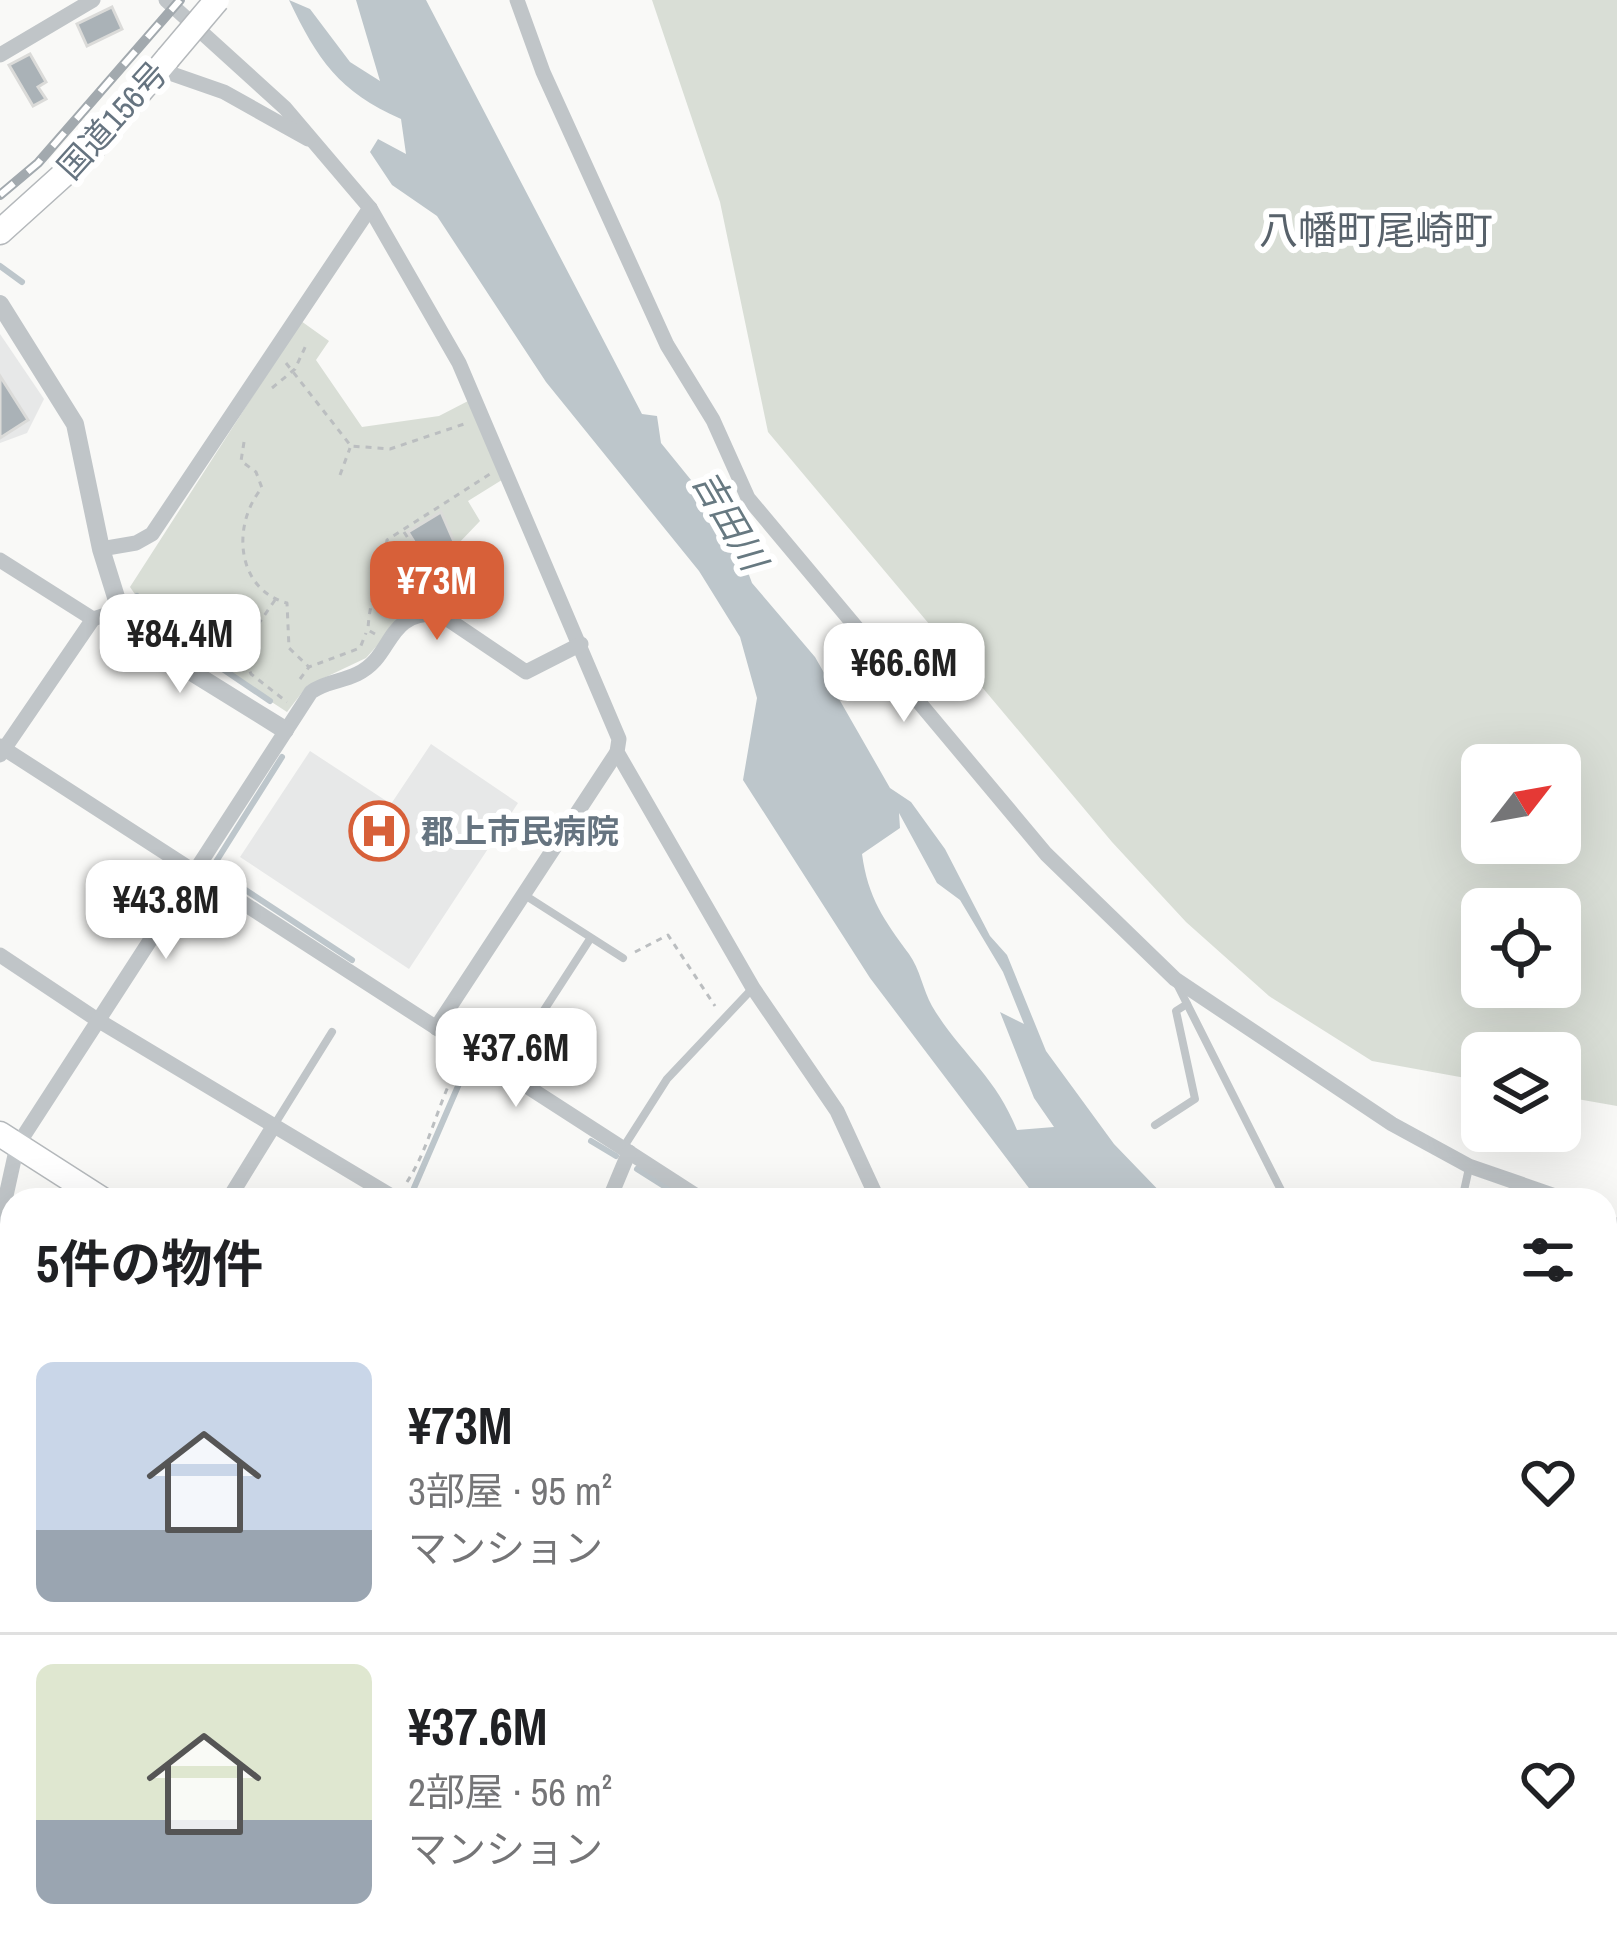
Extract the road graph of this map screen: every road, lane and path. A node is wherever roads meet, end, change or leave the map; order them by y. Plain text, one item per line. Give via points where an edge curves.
1 (93, 0) edge
2 (166, 0) edge
3 (217, 0) edge
4 (538, 0) edge
5 (519, 6) edge
6 (0, 55) edge
7 (163, 64) junction
8 (316, 141) junction
9 (370, 208) junction
10 (0, 232) edge
11 (0, 304) edge
12 (308, 343) dead end
13 (272, 355) junction
14 (295, 369) junction
15 (268, 392) dead end
16 (221, 427) junction
17 (245, 427) dead end
18 (473, 440) dead end
19 (244, 442) junction
20 (351, 446) junction
21 (482, 458) dead end
22 (340, 475) dead end
23 (404, 530) junction
24 (101, 548) junction
25 (0, 560) edge
26 (275, 600) junction
27 (120, 610) junction
28 (440, 614) junction
29 (93, 619) junction
30 (368, 630) junction
31 (387, 641) junction
32 (581, 644) junction
33 (309, 668) junction
34 (296, 683) dead end
35 (298, 710) junction
36 (285, 730) junction
37 (1, 750) edge
38 (617, 752) junction
39 (194, 876) junction
40 (521, 894) junction
41 (590, 939) junction
42 (0, 955) edge
43 (622, 958) joint
44 (1174, 980) junction
45 (754, 988) junction
46 (1187, 1004) junction
47 (96, 1019) junction
48 (724, 1020) junction
49 (436, 1028) junction
50 (332, 1032) dead end
51 (467, 1048) junction
52 (504, 1072) junction
53 (1155, 1125) dead end
54 (274, 1127) junction
55 (9, 1140) edge
56 (626, 1150) junction
57 (1469, 1166) junction
58 (4, 1188) edge
59 (84, 1188) edge
60 (236, 1188) edge
61 (376, 1188) edge
62 (404, 1188) edge
63 (613, 1188) edge
64 (685, 1188) edge
65 (872, 1188) edge
66 (1280, 1188) edge
67 (1464, 1188) edge
68 (1532, 1188) edge

1 - 6 street
2 - 8 street
3 - 7 highway, 国道156号, bridge
4 - 5 street
5 - 44 street via 667,345 748,498 1046,854
7 - 8 street
7 - 10 highway, 国道156号 via 92,149
8 - 9 street
9 - 13 street
9 - 32 street via 459,363
11 - 24 street via 75,424
12 - 14 path
13 - 14 path
13 - 16 street
14 - 15 path
14 - 20 path
16 - 19 path
16 - 24 street via 152,534
17 - 19 path
18 - 20 path via 465,424 390,449
19 - 26 path via 241,461 262,488 247,506 242,550
20 - 22 path
21 - 23 path via 490,475
23 - 28 path via 452,592
23 - 30 path via 388,540
24 - 27 street
25 - 29 street
26 - 33 path via 287,603 289,648
26 - 35 path via 241,649 251,674
27 - 29 street
27 - 36 street via 169,658
28 - 31 street via 410,617
28 - 32 street via 526,672
29 - 37 street
30 - 31 path
30 - 33 path via 360,648
31 - 35 street via 369,665 322,684
32 - 38 street via 619,739
33 - 34 path
35 - 36 street
36 - 39 street
37 - 39 street
38 - 40 street
38 - 45 street
39 - 47 street
39 - 49 street
40 - 41 lane
40 - 49 street
41 - 43 lane
41 - 52 lane
42 - 47 street
43 - 48 path via 668,935
44 - 46 lane
44 - 57 street
45 - 48 lane
45 - 65 street via 837,1111
46 - 53 lane via 1176,1011 1195,1099
46 - 66 lane
47 - 54 street
47 - 55 street
48 - 56 lane via 667,1079
49 - 51 street
50 - 54 lane
51 - 52 street
51 - 62 path
52 - 56 street
54 - 60 street
54 - 61 street
55 - 58 street
55 - 59 highway
56 - 63 street
56 - 64 street
57 - 67 lane
57 - 68 street

